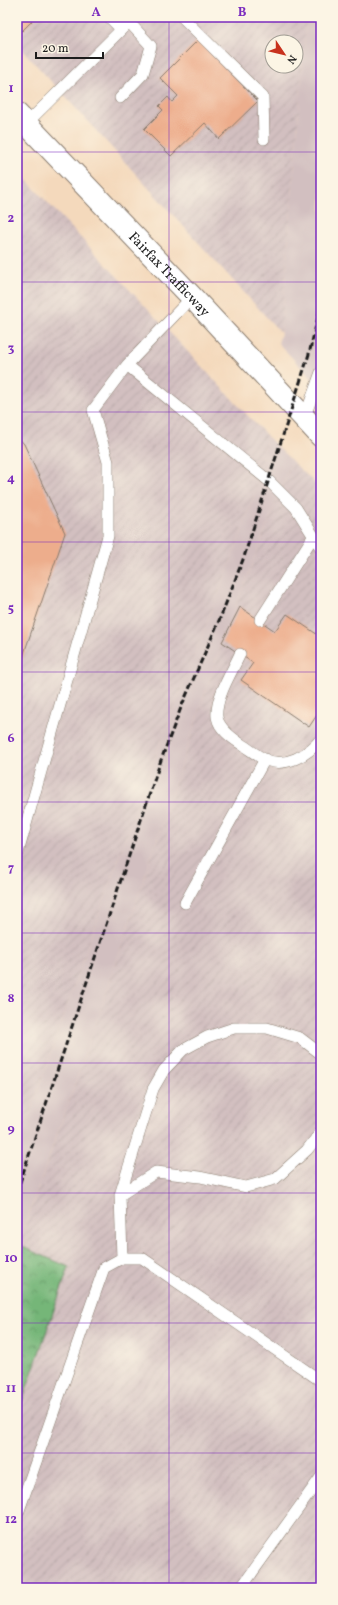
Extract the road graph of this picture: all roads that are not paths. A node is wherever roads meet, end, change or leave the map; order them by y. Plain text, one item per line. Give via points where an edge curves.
1 (109, 17) edge
2 (182, 17) edge
3 (128, 23) edge
4 (120, 98) dead end
5 (22, 119) edge
6 (264, 139) dead end
7 (192, 297) junction
8 (127, 365) junction
9 (321, 372) edge
10 (304, 419) junction
11 (321, 436) edge
12 (313, 537) junction
13 (321, 548) edge
14 (260, 620) dead end
15 (240, 654) dead end
16 (321, 739) edge
17 (265, 759) junction
18 (17, 856) edge
19 (185, 903) dead end
20 (321, 1054) edge
21 (321, 1132) edge
22 (120, 1195) junction
23 (122, 1258) junction
24 (321, 1381) edge
25 (321, 1477) edge
26 (17, 1516) edge
27 (240, 1588) edge

1 - 3 lane
2 - 6 lane via 263,97
3 - 4 lane via 151,46 143,74
3 - 5 lane
5 - 7 main road, Fairfax Trafficway
7 - 8 lane
7 - 10 main road, Fairfax Trafficway
8 - 12 lane via 269,481 296,508
8 - 18 lane via 94,410 108,462 108,536
9 - 10 lane
10 - 11 main road, Fairfax Trafficway
12 - 13 lane
12 - 14 lane
15 - 17 lane via 219,699 217,718 228,736
16 - 17 lane via 309,752 291,761 275,762
17 - 19 lane
20 - 22 lane via 300,1038 267,1028 234,1028 207,1037 183,1050 164,1070 153,1089
21 - 22 lane via 307,1150 275,1180 246,1187 200,1177 156,1172
22 - 23 lane
23 - 24 lane via 142,1258
23 - 26 lane via 104,1268
25 - 27 lane

